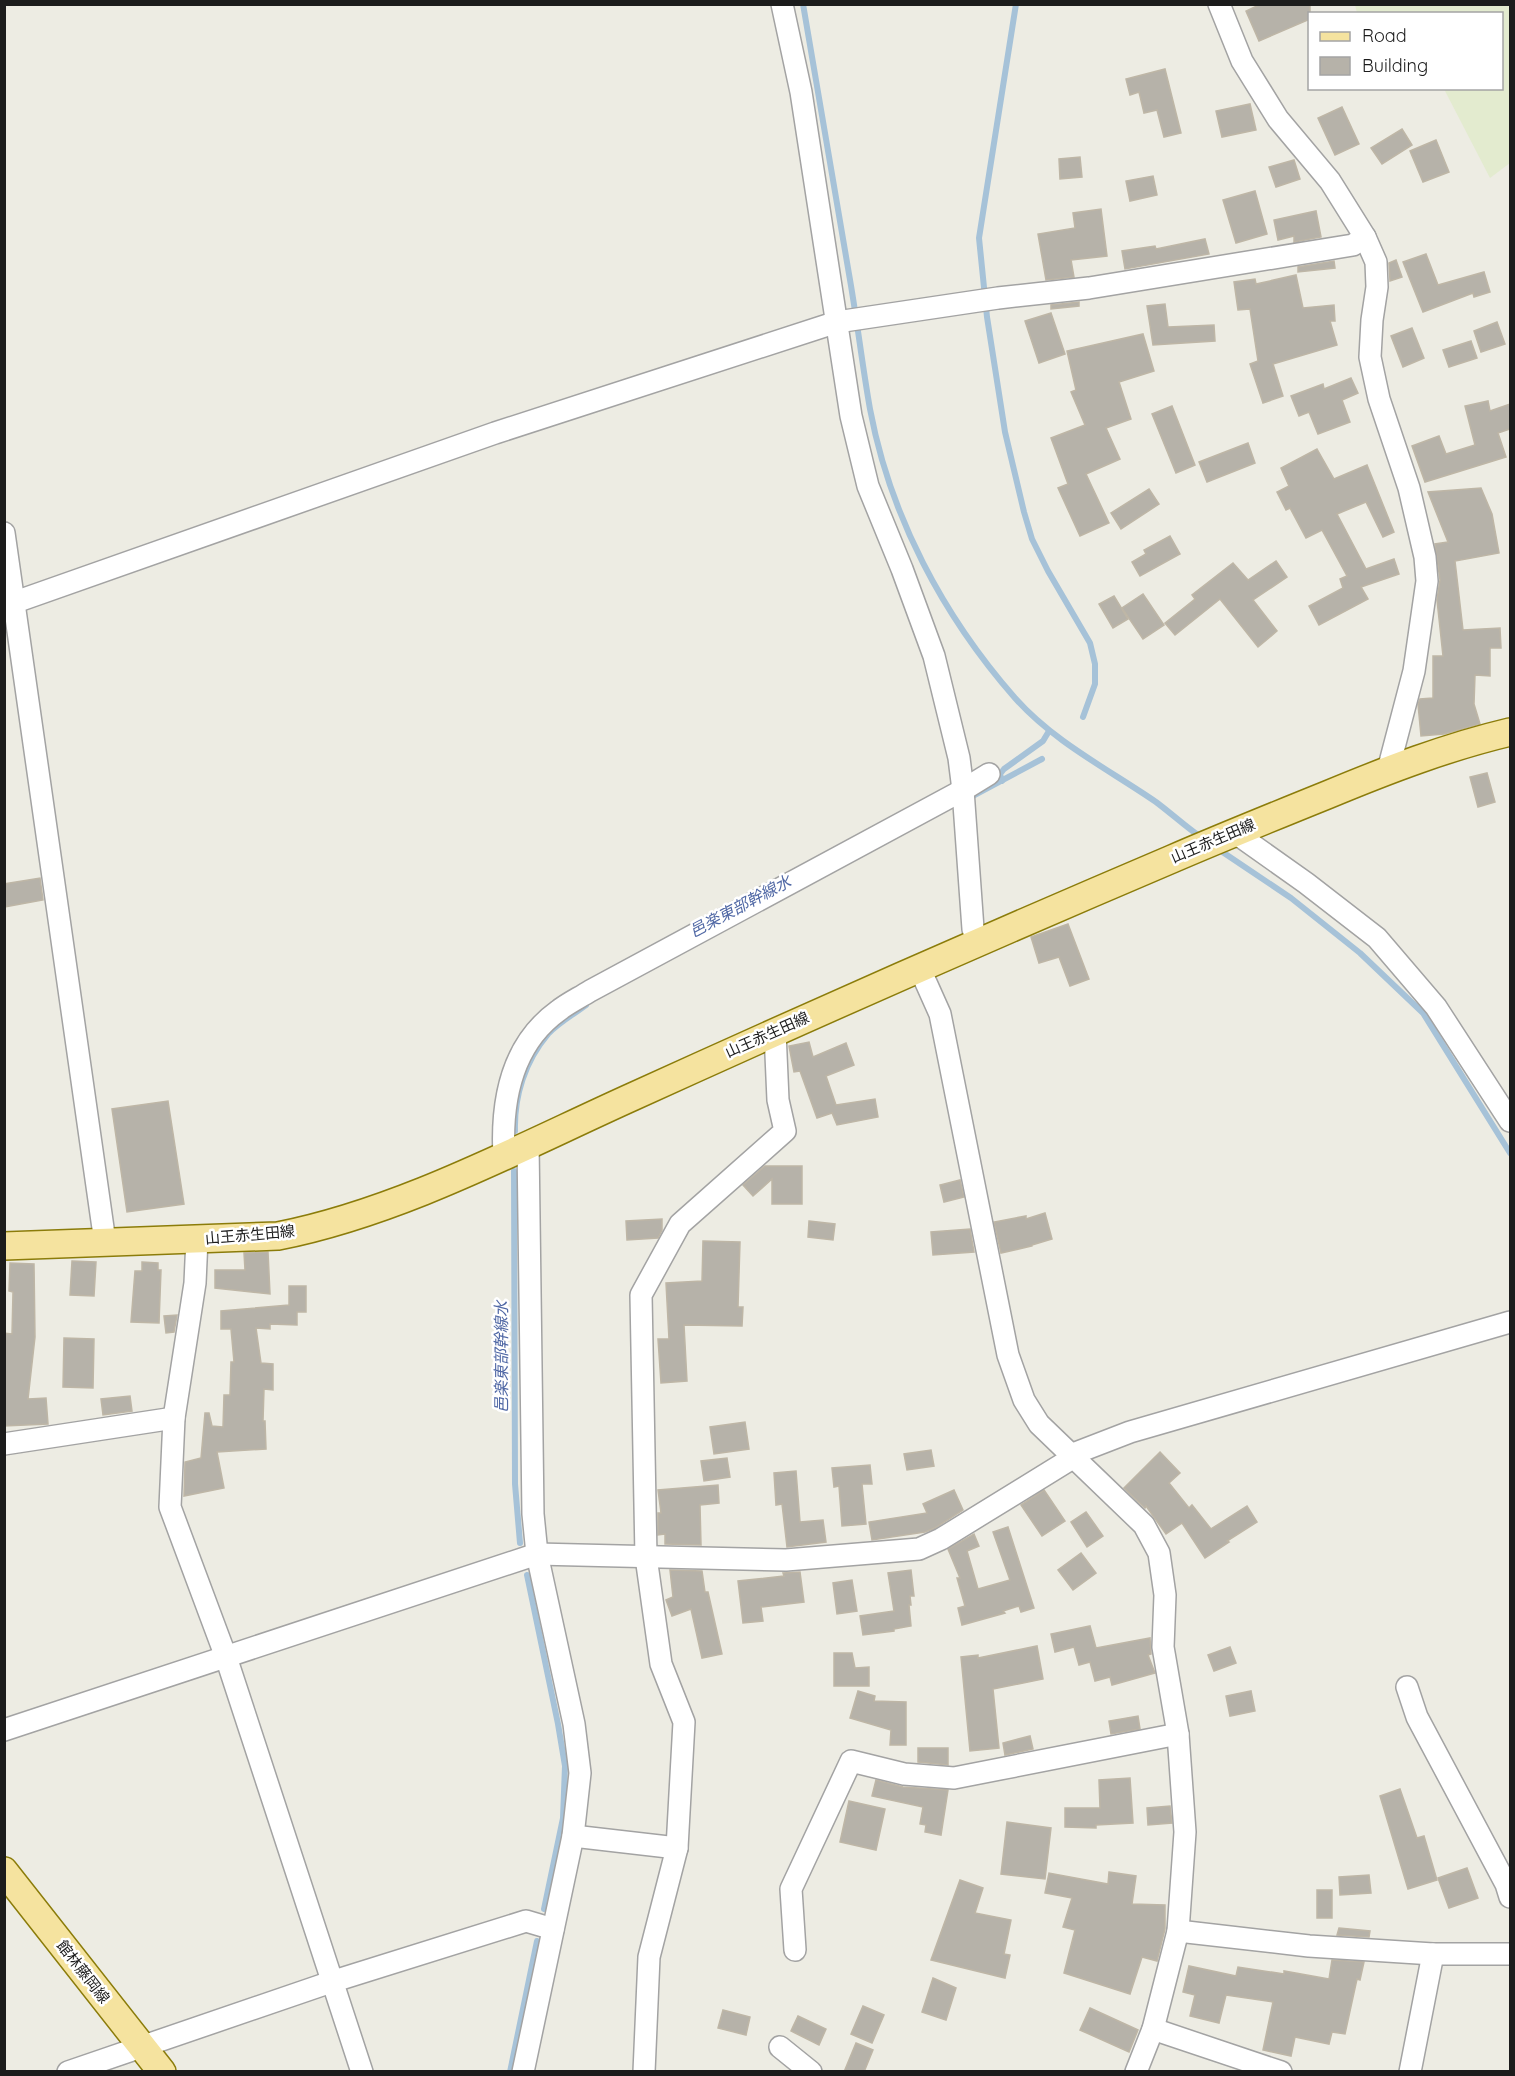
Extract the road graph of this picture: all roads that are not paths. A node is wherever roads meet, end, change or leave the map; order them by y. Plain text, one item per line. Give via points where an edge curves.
1 (782, 4) edge
2 (1219, 4) edge
3 (1365, 237) junction
4 (837, 322) junction
5 (4, 533) edge
6 (9, 604) edge
7 (1510, 732) edge
8 (1388, 770) junction
9 (989, 774) dead end
10 (964, 797) junction
11 (1234, 832) junction
12 (977, 942) junction
13 (919, 967) junction
14 (775, 1032) junction
15 (1510, 1121) edge
16 (528, 1144) junction
17 (504, 1156) junction
18 (197, 1239) junction
19 (105, 1242) junction
20 (4, 1246) edge
21 (1510, 1322) edge
22 (174, 1418) junction
23 (4, 1444) edge
24 (1073, 1454) junction
25 (537, 1554) junction
26 (646, 1557) junction
27 (225, 1657) junction
28 (1407, 1687) dead end
29 (4, 1730) edge
30 (1178, 1734) junction
31 (573, 1836) junction
32 (676, 1848) junction
33 (4, 1871) edge
34 (1510, 1897) edge
35 (553, 1929) junction
36 (1178, 1931) junction
37 (795, 1950) dead end
38 (1432, 1954) junction
39 (1510, 1954) edge
40 (331, 1982) junction
41 (1153, 2029) junction
42 (142, 2046) junction
43 (780, 2047) dead end
44 (68, 2072) edge
45 (162, 2072) edge
46 (362, 2072) edge
47 (524, 2072) edge
48 (644, 2072) edge
49 (811, 2072) edge
50 (1136, 2072) edge
51 (1281, 2072) edge
52 (1410, 2072) edge

1 - 4 street via 801,92
2 - 3 street via 1242,61 1278,119 1330,181
3 - 4 street via 1353,245 1089,288
3 - 8 street via 1376,262 1370,357 1379,399 1409,488 1427,580 1414,672
4 - 6 street via 495,433
4 - 10 street via 851,416 868,486 934,656 952,725
5 - 6 street
6 - 19 street
7 - 8 main road, 山王赤生田線
8 - 11 main road, 山王赤生田線
9 - 10 street
10 - 12 street
10 - 17 street via 557,1011 518,1057 505,1106
11 - 12 main road, 山王赤生田線
11 - 15 street via 1377,938 1436,1007
12 - 13 main road, 山王赤生田線
13 - 14 main road, 山王赤生田線
13 - 24 street via 940,1014 1008,1355 1024,1400 1039,1424
14 - 16 main road, 山王赤生田線
14 - 26 street via 778,1100 785,1131 680,1224 641,1294
16 - 17 main road, 山王赤生田線
16 - 25 street via 533,1514
17 - 18 main road, 山王赤生田線 via 420,1192 321,1227 278,1236
18 - 19 main road, 山王赤生田線
18 - 22 street via 195,1283
19 - 20 main road, 山王赤生田線
21 - 24 street via 1130,1432
22 - 23 street
22 - 27 street via 170,1507
24 - 26 street via 1066,1462 920,1549 786,1560
24 - 30 street via 1144,1525 1159,1553 1165,1595 1163,1647
25 - 26 street
25 - 27 street
25 - 31 street via 574,1724 580,1773
26 - 32 street via 661,1664 684,1722
27 - 29 street
27 - 40 street
28 - 34 street via 1417,1717
30 - 36 street via 1185,1832
30 - 37 street via 954,1778 904,1774 851,1761 791,1889
31 - 32 street
31 - 35 street
32 - 48 street via 649,1958
33 - 42 main road, 館林藤岡線
35 - 40 street via 526,1921
35 - 47 street
36 - 38 street via 1309,1946
36 - 41 street
38 - 39 street
38 - 52 street
40 - 42 street
40 - 46 street
41 - 50 street
41 - 51 street
42 - 44 street
42 - 45 main road, 館林藤岡線
43 - 49 street

